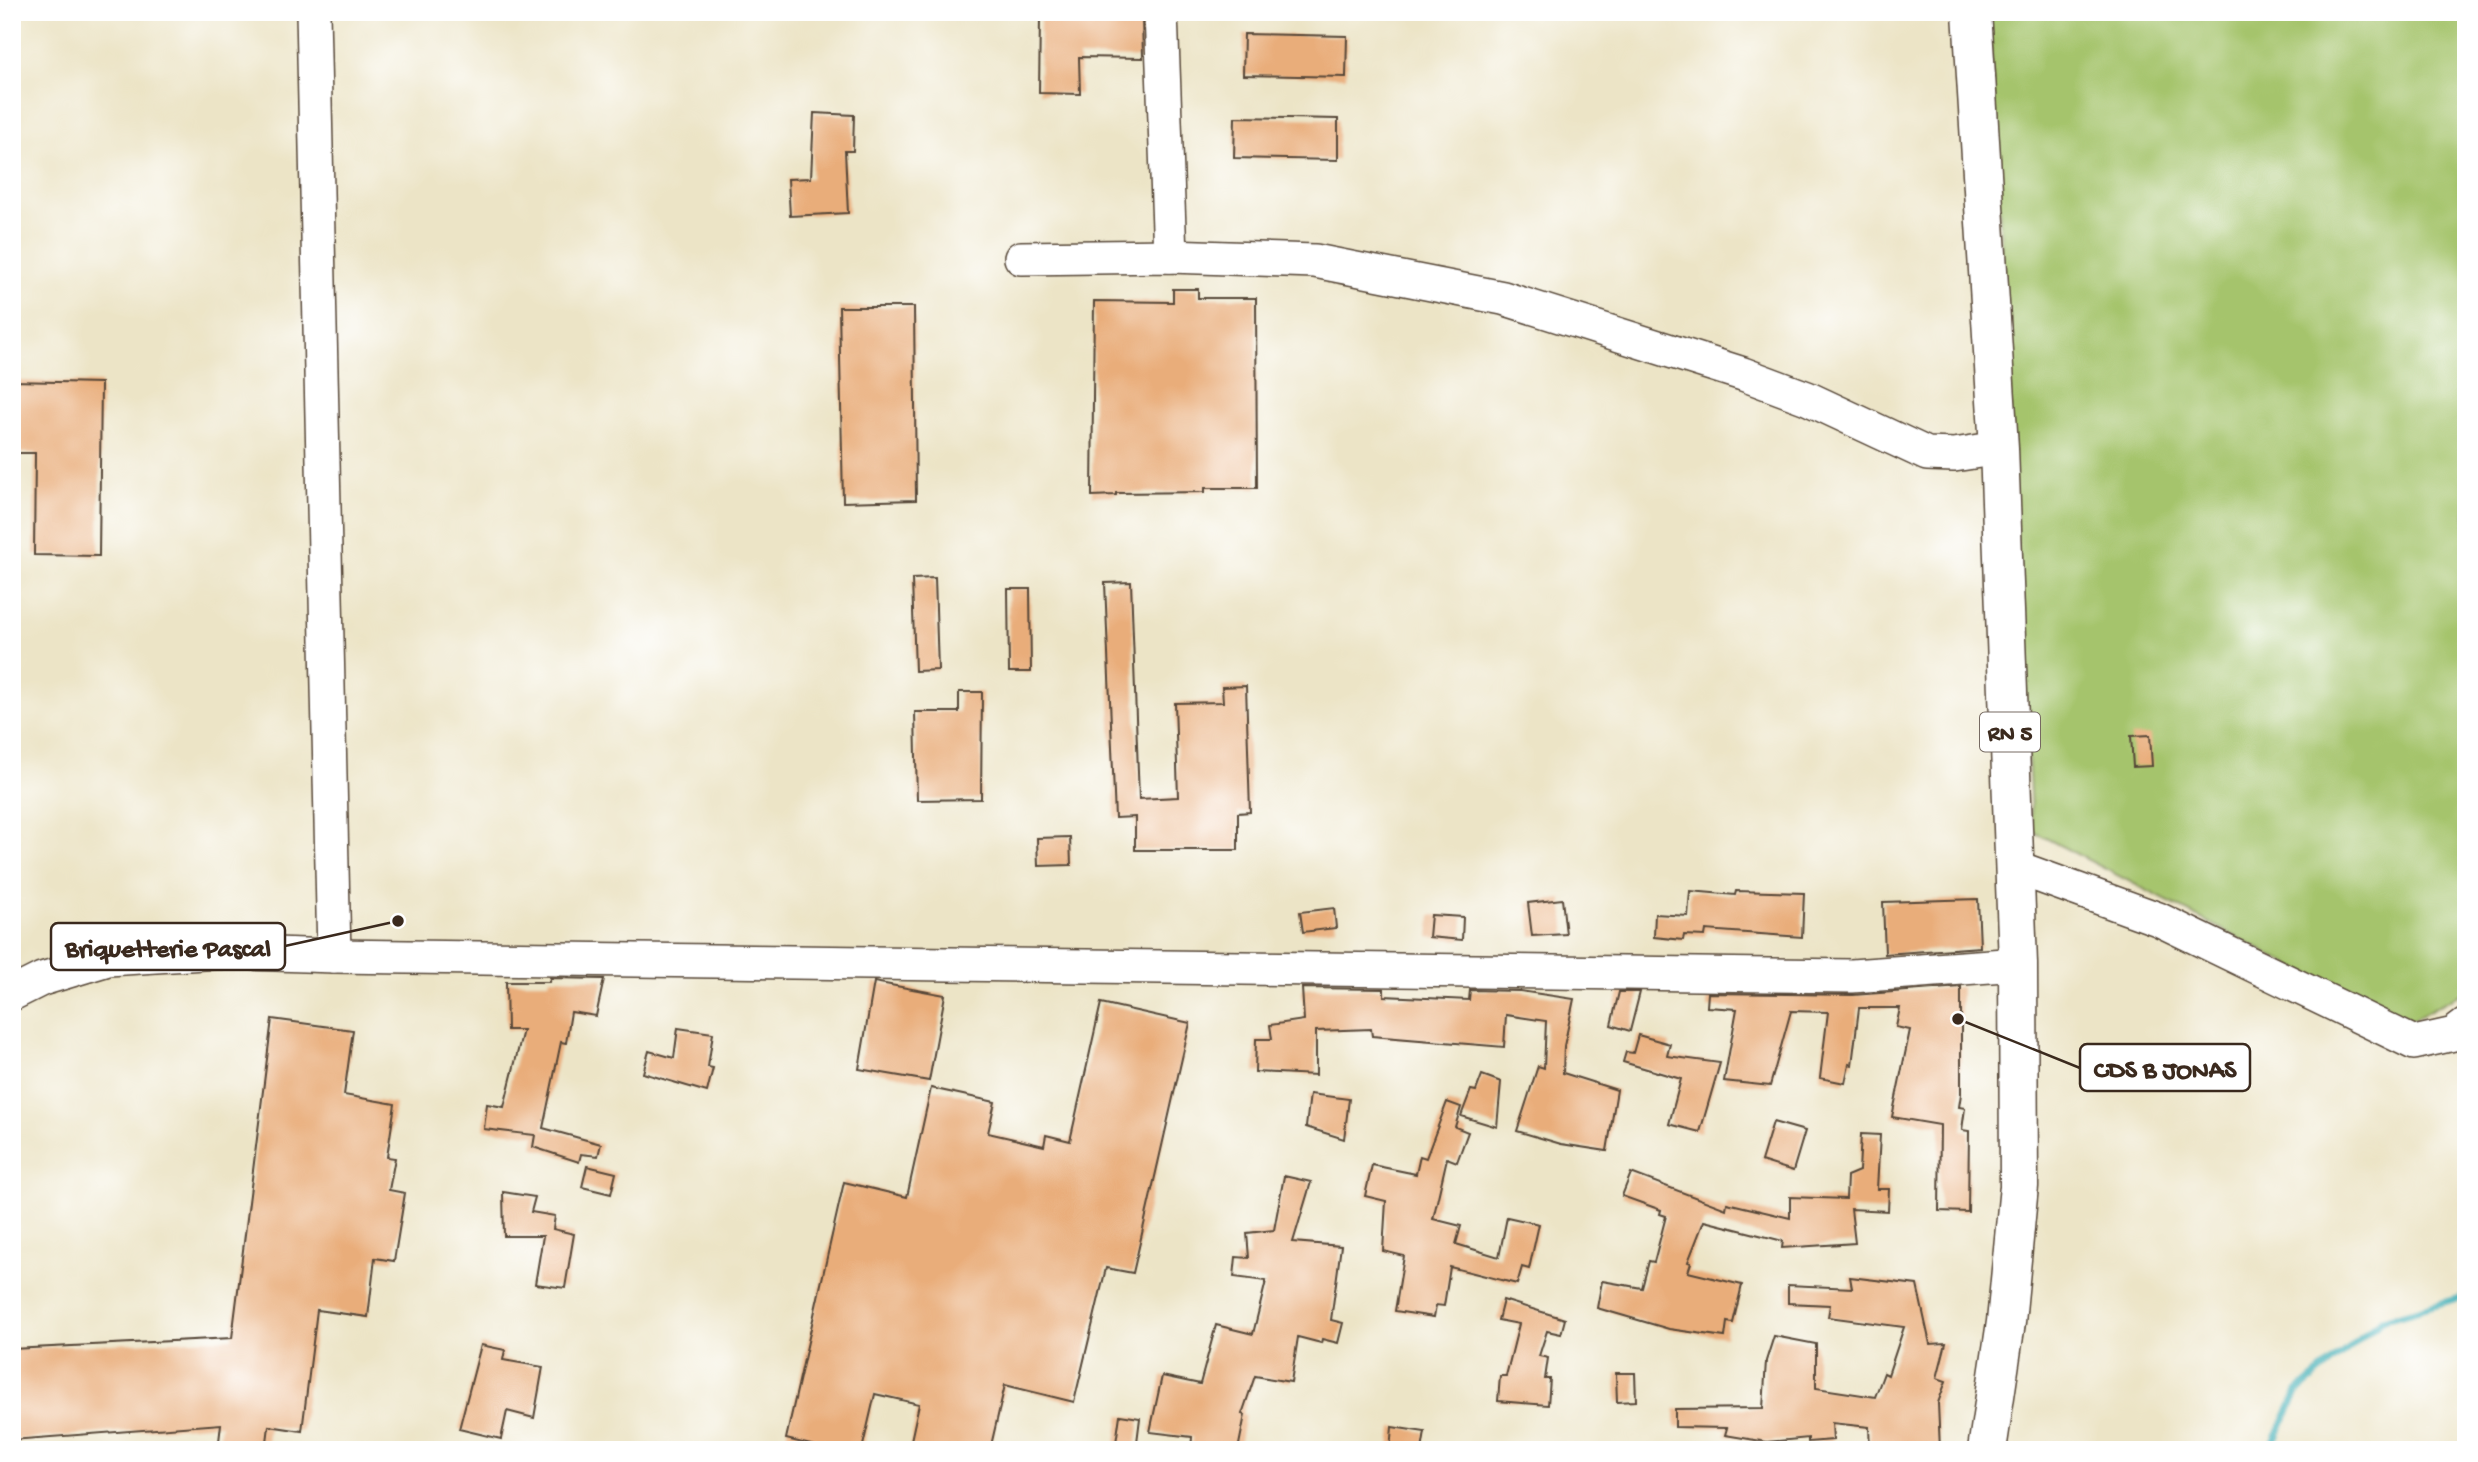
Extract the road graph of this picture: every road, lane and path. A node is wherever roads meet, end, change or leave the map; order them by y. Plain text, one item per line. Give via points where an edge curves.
1 (313, 12) edge
2 (1161, 12) edge
3 (1972, 12) edge
4 (1170, 256) junction
5 (1021, 258) dead end
6 (1999, 448) junction
7 (2015, 867) junction
8 (334, 956) junction
9 (2018, 964) junction
10 (12, 994) edge
11 (2466, 1025) edge
12 (1987, 1450) edge

1 - 8 street
2 - 4 street
3 - 6 main road, RN 5
4 - 5 street
4 - 6 street via 1315,261 1503,298 1743,374 1807,398 1927,454
6 - 7 main road, RN 5
7 - 9 main road, RN 5
7 - 11 street via 2158,919 2414,1043 2455,1034
8 - 9 street via 1852,976
8 - 10 street via 220,952 108,959 42,979
9 - 12 main road, RN 5 via 2020,1186

